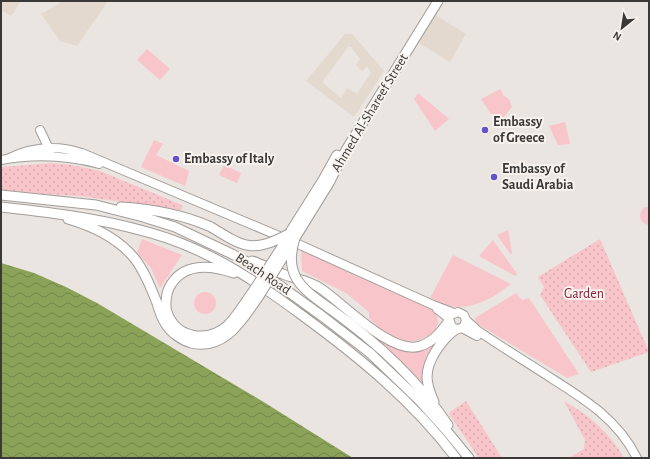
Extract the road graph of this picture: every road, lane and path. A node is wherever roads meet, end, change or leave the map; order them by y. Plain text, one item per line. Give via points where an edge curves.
1 (431, 1) edge
2 (438, 1) edge
3 (40, 130) dead end
4 (47, 147) junction
5 (66, 150) junction
6 (53, 156) junction
7 (4, 160) edge
8 (318, 194) junction
9 (1, 195) edge
10 (96, 206) junction
11 (1, 207) edge
12 (45, 212) junction
13 (292, 236) junction
14 (232, 254) junction
15 (250, 278) junction
16 (164, 312) junction
17 (451, 318) junction
18 (461, 326) junction
19 (438, 410) junction
20 (456, 458) edge
21 (469, 458) edge
22 (632, 458) edge
23 (637, 458) edge

1 - 8 highway, Ahmed Al-Shareef Street via 425,16 344,142
2 - 8 highway, Ahmed Al-Shareef Street
3 - 4 main road
4 - 5 main road
4 - 6 main road
4 - 7 main road via 19,153
5 - 6 main road
5 - 17 main road via 123,170 298,244 432,306
6 - 7 main road
8 - 13 highway, Ahmed Al-Shareef Street
9 - 10 highway, Beach Road
10 - 13 highway, bridge via 144,208 180,215 248,246 260,246
10 - 14 highway, Beach Road via 175,227
11 - 12 highway, Beach Road
12 - 15 highway, Beach Road via 90,218 162,236 229,265
12 - 16 highway, Ahmed Al-Shareef Street via 101,232 125,249 142,270
13 - 16 highway, Ahmed Al-Shareef Street, bridge via 239,312 219,331 203,336 190,335 175,325
13 - 19 highway, bridge via 291,269 298,282 309,294 359,329 385,352
14 - 17 highway via 255,261 284,275 312,283 398,345 418,347 428,343
14 - 21 highway, Beach Road via 249,263 322,316 379,362 419,400
15 - 16 highway via 214,267 188,269 179,275 169,290
15 - 20 highway, Beach Road via 375,372
17 - 18 main road via 452,327
17 - 18 main road via 458,312 462,314
18 - 19 highway via 443,342 428,367 427,382
18 - 22 main road via 583,404 614,432
18 - 23 main road via 477,330 603,413 624,436
19 - 21 highway

